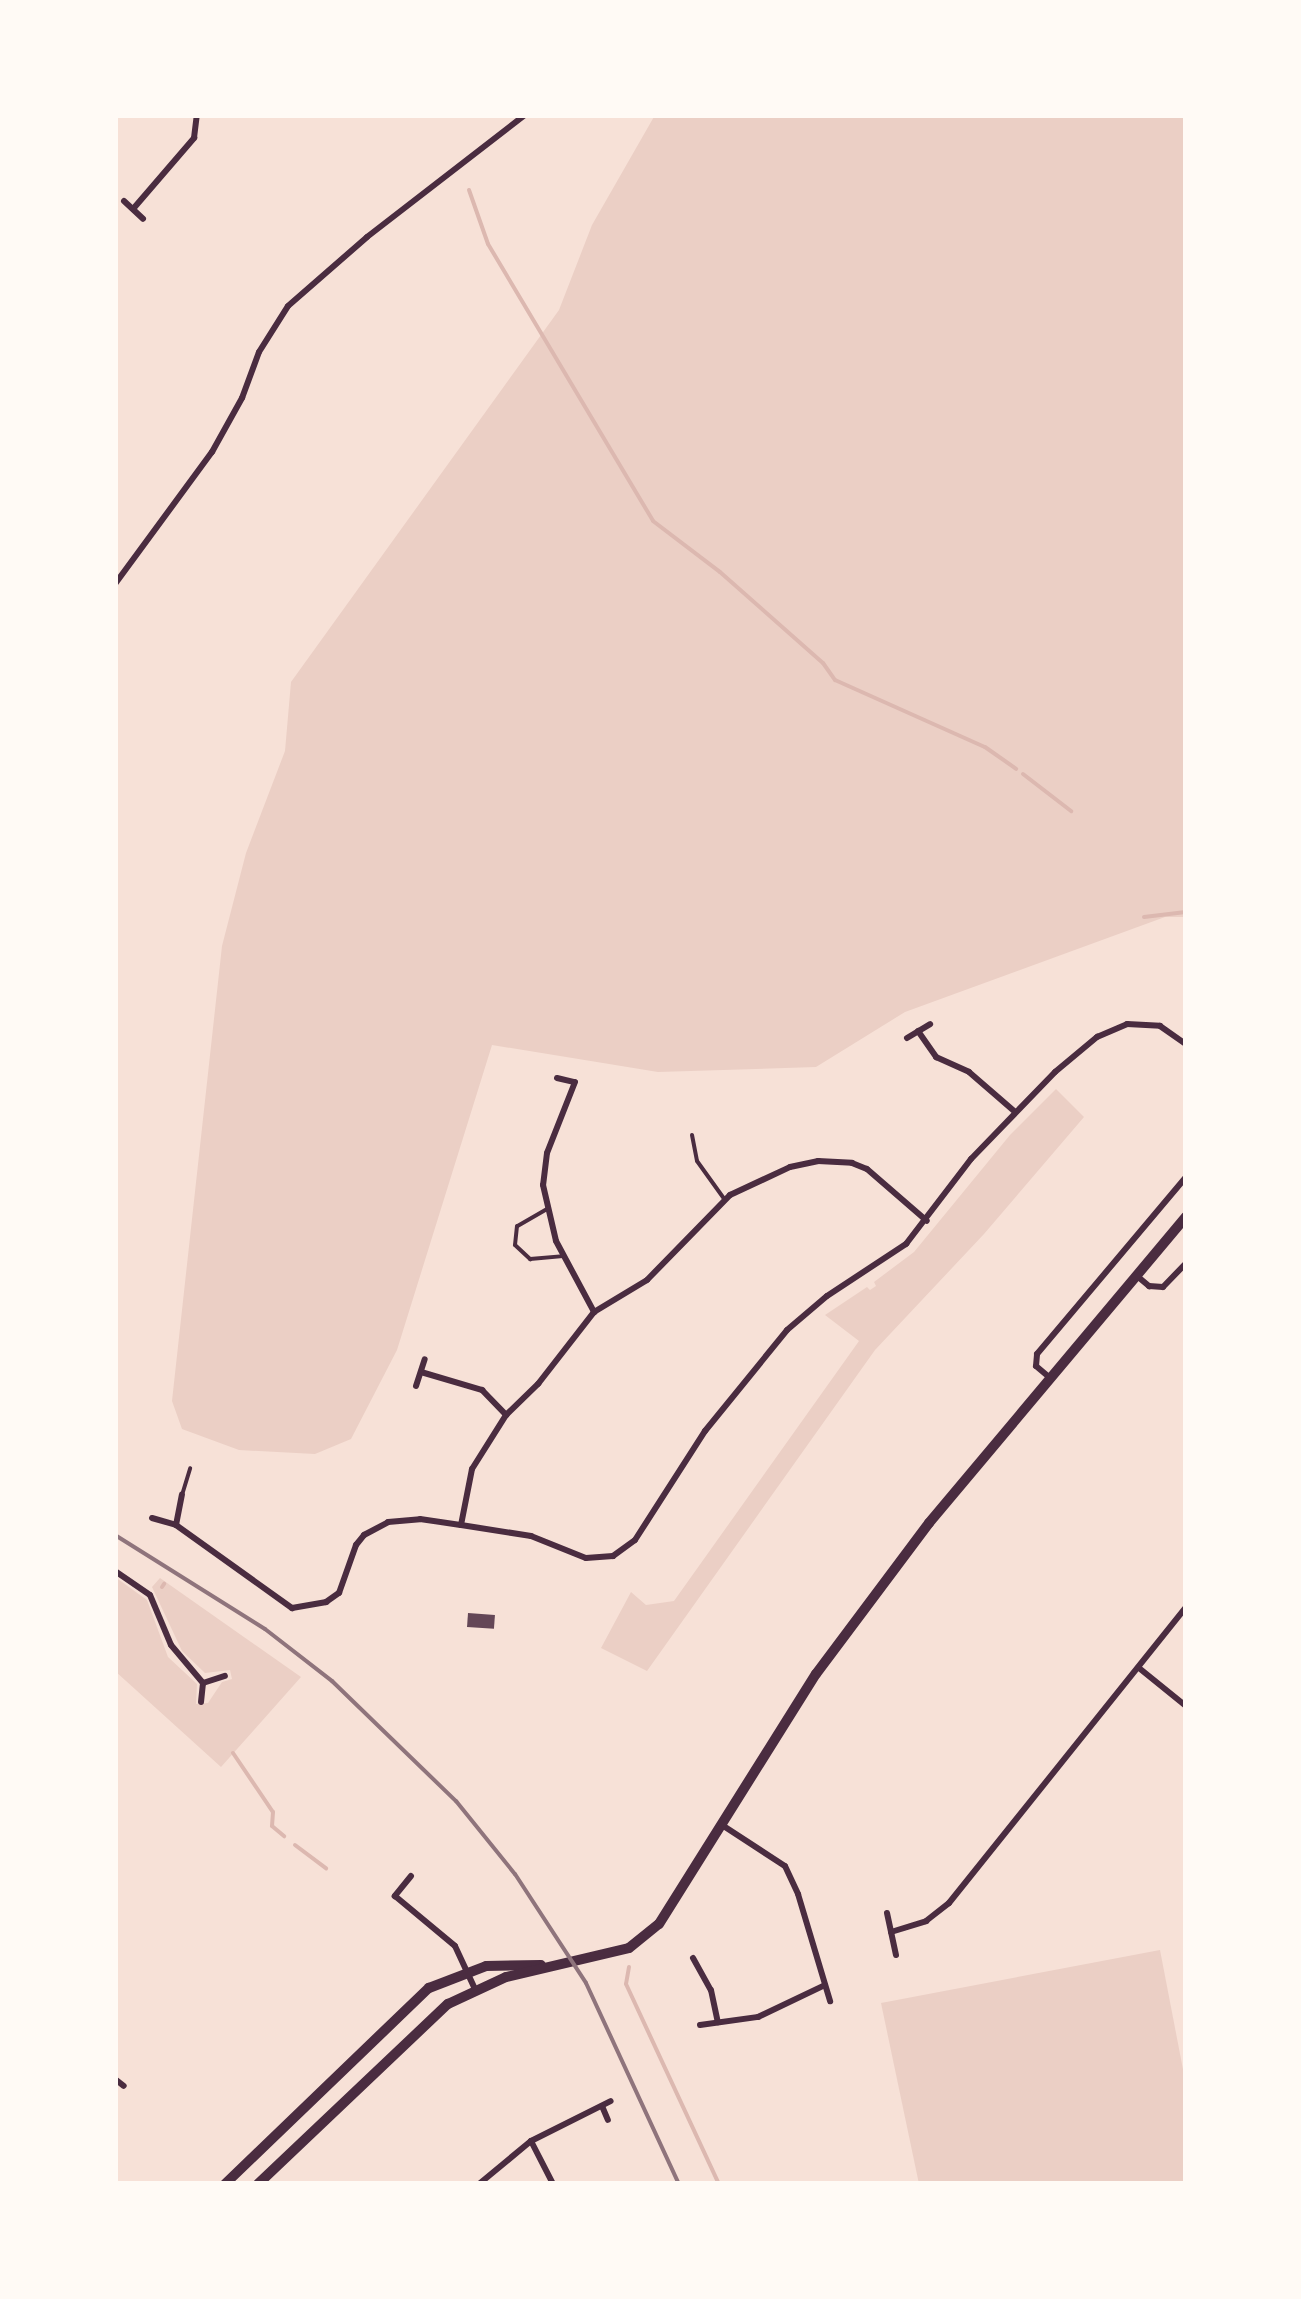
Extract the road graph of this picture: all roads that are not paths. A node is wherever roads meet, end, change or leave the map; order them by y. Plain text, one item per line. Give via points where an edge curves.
1 (198, 115) edge
2 (526, 115) edge
3 (124, 201) dead end
4 (133, 208) junction
5 (143, 218) dead end
6 (115, 584) edge
7 (930, 1024) dead end
8 (918, 1032) junction
9 (907, 1038) dead end
10 (1186, 1044) edge
11 (557, 1078) dead end
12 (1014, 1111) junction
13 (692, 1135) dead end
14 (1186, 1176) edge
15 (724, 1200) junction
16 (547, 1208) junction
17 (1186, 1218) edge
18 (927, 1221) junction
19 (563, 1256) junction
20 (1186, 1262) edge
21 (1135, 1275) junction
22 (594, 1312) junction
23 (425, 1360) dead end
24 (420, 1372) junction
25 (1050, 1377) junction
26 (416, 1386) dead end
27 (506, 1415) junction
28 (190, 1468) dead end
29 (182, 1495) joint
30 (152, 1518) dead end
31 (461, 1525) junction
32 (176, 1526) junction
33 (115, 1571) edge
34 (1186, 1607) edge
35 (1139, 1668) junction
36 (225, 1676) dead end
37 (202, 1683) junction
38 (201, 1702) dead end
39 (1186, 1706) edge
40 (721, 1824) junction
41 (410, 1876) dead end
42 (887, 1913) dead end
43 (891, 1932) junction
44 (896, 1955) dead end
45 (693, 1958) dead end
46 (552, 1966) junction
47 (467, 1972) junction
48 (825, 1985) junction
49 (475, 1989) junction
50 (830, 2001) dead end
51 (718, 2022) junction
52 (700, 2025) dead end
53 (115, 2079) edge
54 (124, 2086) dead end
55 (612, 2102) dead end
56 (602, 2106) junction
57 (608, 2120) dead end
58 (531, 2141) junction
59 (225, 2184) edge
60 (258, 2184) edge
61 (479, 2184) edge
62 (553, 2184) edge

1 - 4 street via 194,138
2 - 6 street via 288,306 212,452
3 - 4 street
4 - 5 street
7 - 8 street
8 - 9 street
8 - 12 street via 936,1056 969,1072
10 - 12 street via 1144,1022 1112,1028
11 - 16 street via 575,1082 542,1170
12 - 18 street
13 - 15 lane via 697,1162
14 - 25 street via 1037,1354 1036,1366
15 - 18 street via 764,1176 836,1161 866,1169
15 - 22 street via 648,1280
16 - 19 street
16 - 19 lane via 516,1226 515,1246 530,1259
17 - 21 main road
18 - 31 street via 888,1260 787,1330 705,1432 624,1550 586,1558 532,1536
19 - 22 street
20 - 21 street via 1162,1287
21 - 25 main road
22 - 27 street
23 - 24 street
24 - 26 street
24 - 27 street via 482,1390
25 - 40 main road via 816,1674
27 - 31 street via 472,1469
28 - 29 lane
29 - 32 street
30 - 32 street
31 - 32 street via 420,1520 376,1527 356,1545 338,1593 306,1608 292,1608
33 - 37 street via 150,1595 171,1645
34 - 35 street
35 - 39 street
35 - 43 street via 949,1903 926,1921
36 - 37 street
37 - 38 street
40 - 46 main road via 672,1908 644,1938 612,1954
40 - 48 street via 785,1866
41 - 47 street via 395,1896 455,1946
42 - 43 street
43 - 44 street
45 - 51 street via 711,1990
46 - 47 main road via 509,1962
46 - 49 main road
47 - 49 street
47 - 59 main road via 412,2003
48 - 50 street
48 - 51 street via 776,2010
49 - 60 main road via 448,2004
51 - 52 street
53 - 54 street
55 - 56 street
56 - 57 street
56 - 58 street
58 - 61 street
58 - 62 street

